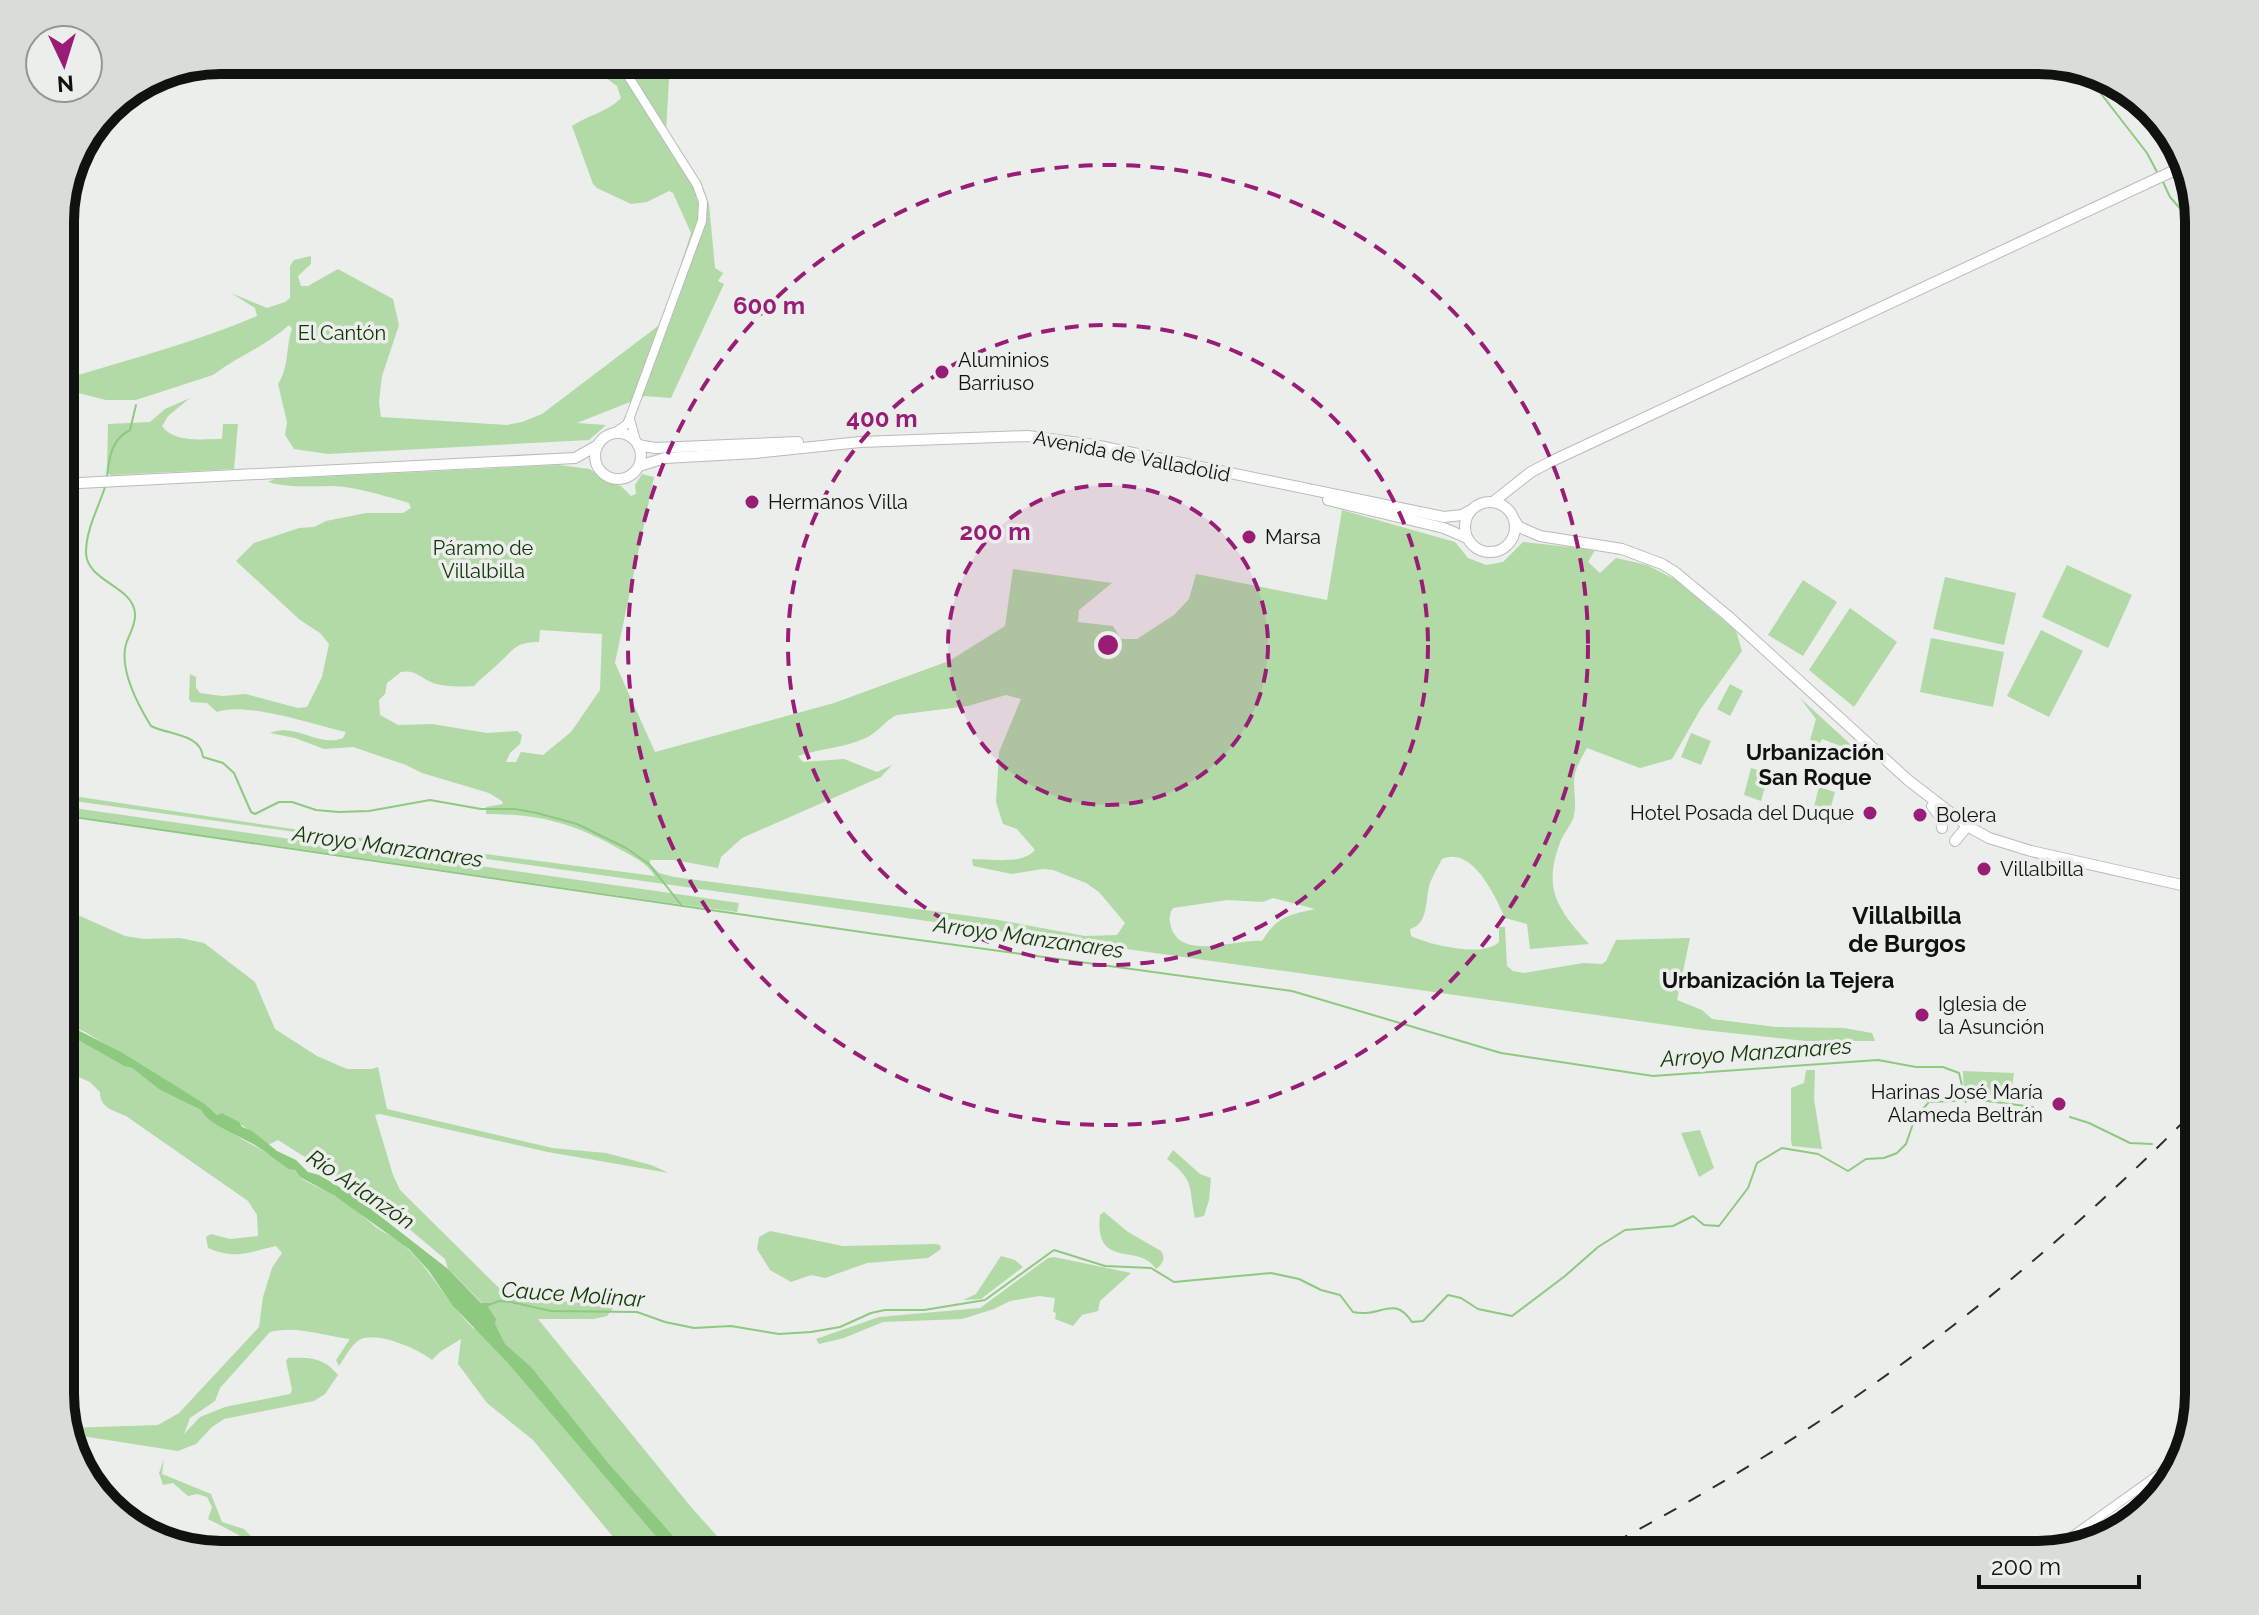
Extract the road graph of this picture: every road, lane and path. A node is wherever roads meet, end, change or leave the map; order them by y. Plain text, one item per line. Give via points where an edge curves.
1 (627, 74) edge
2 (2175, 170) edge
3 (630, 417) junction
4 (614, 433) junction
5 (860, 442) junction
6 (637, 443) junction
7 (598, 445) junction
8 (575, 458) junction
9 (639, 466) junction
10 (600, 469) junction
11 (1260, 481) junction
12 (74, 483) edge
13 (1516, 484) junction
14 (1493, 502) junction
15 (1471, 510) junction
16 (1514, 519) junction
17 (1540, 536) junction
18 (1467, 538) junction
19 (1510, 543) junction
20 (1935, 805) junction
21 (1963, 828) junction
22 (1989, 838) junction
23 (1955, 841) dead end
24 (2023, 849) junction
25 (2185, 886) edge
26 (2163, 1471) edge
27 (2144, 1495) edge
28 (2098, 1528) edge
29 (2071, 1537) edge

1 - 3 street via 703,202 702,221
2 - 13 highway via 1552,461
3 - 4 street
3 - 6 street
4 - 6 highway
4 - 7 highway
5 - 6 highway via 655,448
5 - 9 highway via 665,458
5 - 11 highway, Avenida de Valladolid via 1040,437
6 - 9 highway
7 - 8 highway
7 - 10 highway
8 - 10 highway
8 - 12 highway
9 - 10 highway via 621,478
11 - 15 highway via 1444,517
11 - 18 highway
13 - 14 highway
13 - 16 highway via 1511,501
14 - 15 highway
14 - 16 highway
15 - 18 highway via 1465,523
16 - 17 highway
16 - 19 highway
17 - 19 highway
17 - 20 highway via 1622,549 1675,572
18 - 19 highway via 1487,552
20 - 21 highway
20 - 21 highway via 1944,827
20 - 22 highway
21 - 22 highway
21 - 23 highway
21 - 24 highway via 1993,843
22 - 24 highway
24 - 25 highway
26 - 29 street
27 - 28 street

